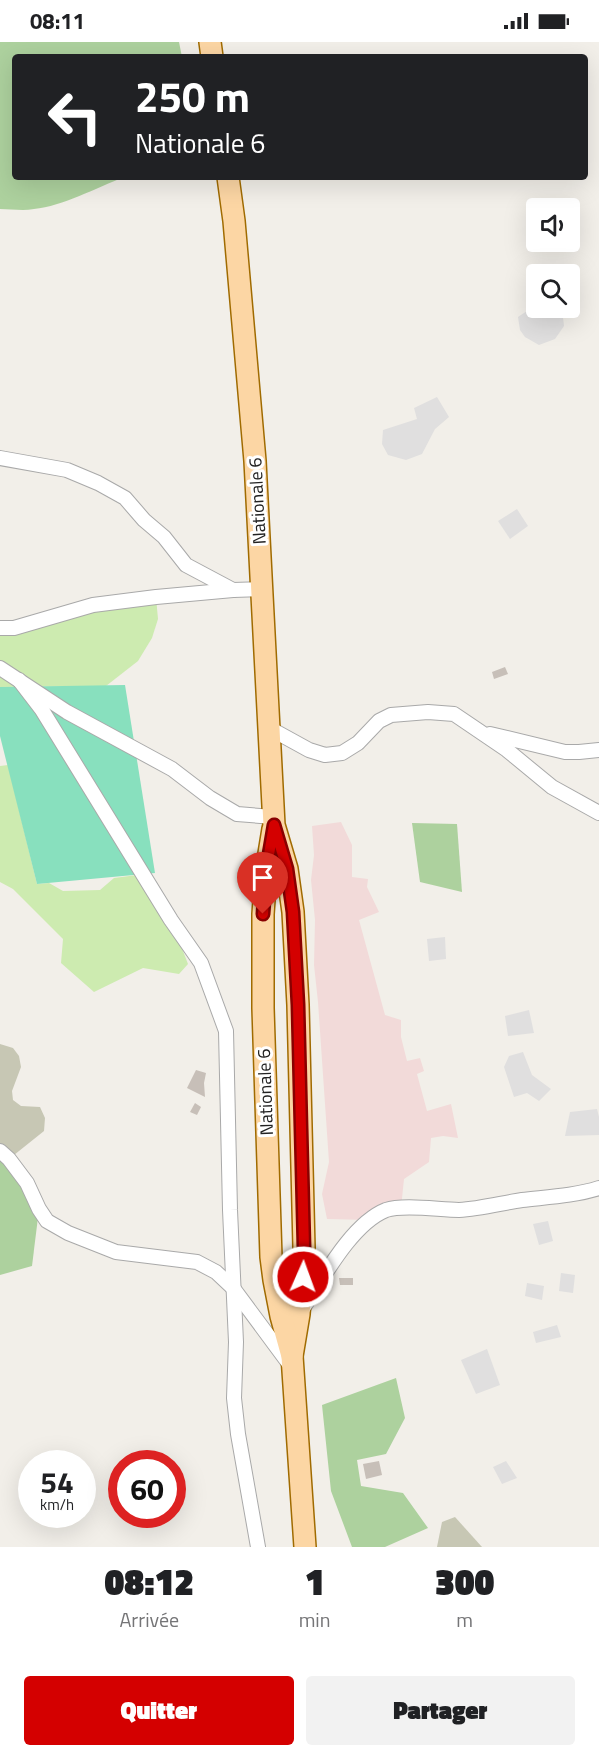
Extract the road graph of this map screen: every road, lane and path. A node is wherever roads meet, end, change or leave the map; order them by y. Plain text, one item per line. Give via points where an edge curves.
1 (228, 180) edge
2 (0, 458) edge
3 (233, 590) junction
4 (262, 590) junction
5 (0, 628) edge
6 (0, 668) edge
7 (19, 680) junction
8 (269, 728) junction
9 (480, 731) junction
10 (599, 750) edge
11 (599, 813) edge
12 (274, 821) junction
13 (0, 1151) edge
14 (599, 1188) edge
15 (233, 1288) junction
16 (299, 1314) junction
17 (292, 1363) junction
18 (258, 1547) edge
19 (304, 1547) edge

1 - 4 main road, Nationale 6 via 255,461
2 - 3 street via 67,470 125,498 186,565
3 - 4 street
3 - 5 street via 93,605 14,628
4 - 8 main road, Nationale 6
6 - 7 street
7 - 12 street via 67,712 172,769 237,814
7 - 15 street via 42,710 171,921 201,963 226,1031
8 - 9 street via 325,755 342,753 378,721 391,715 454,714
8 - 12 main road, Nationale 6
9 - 10 street via 565,752
9 - 11 street via 552,787
12 - 16 main road, Nationale 6 via 289,880 298,1005 304,1248
12 - 17 main road, Nationale 6 via 263,914 267,1138 272,1268
13 - 15 street via 27,1183 47,1221 57,1227 116,1252 197,1262 216,1272
14 - 16 street via 461,1210 387,1210 348,1240
15 - 17 street
15 - 18 street via 234,1398
16 - 17 main road, Nationale 6
17 - 19 main road, Nationale 6

